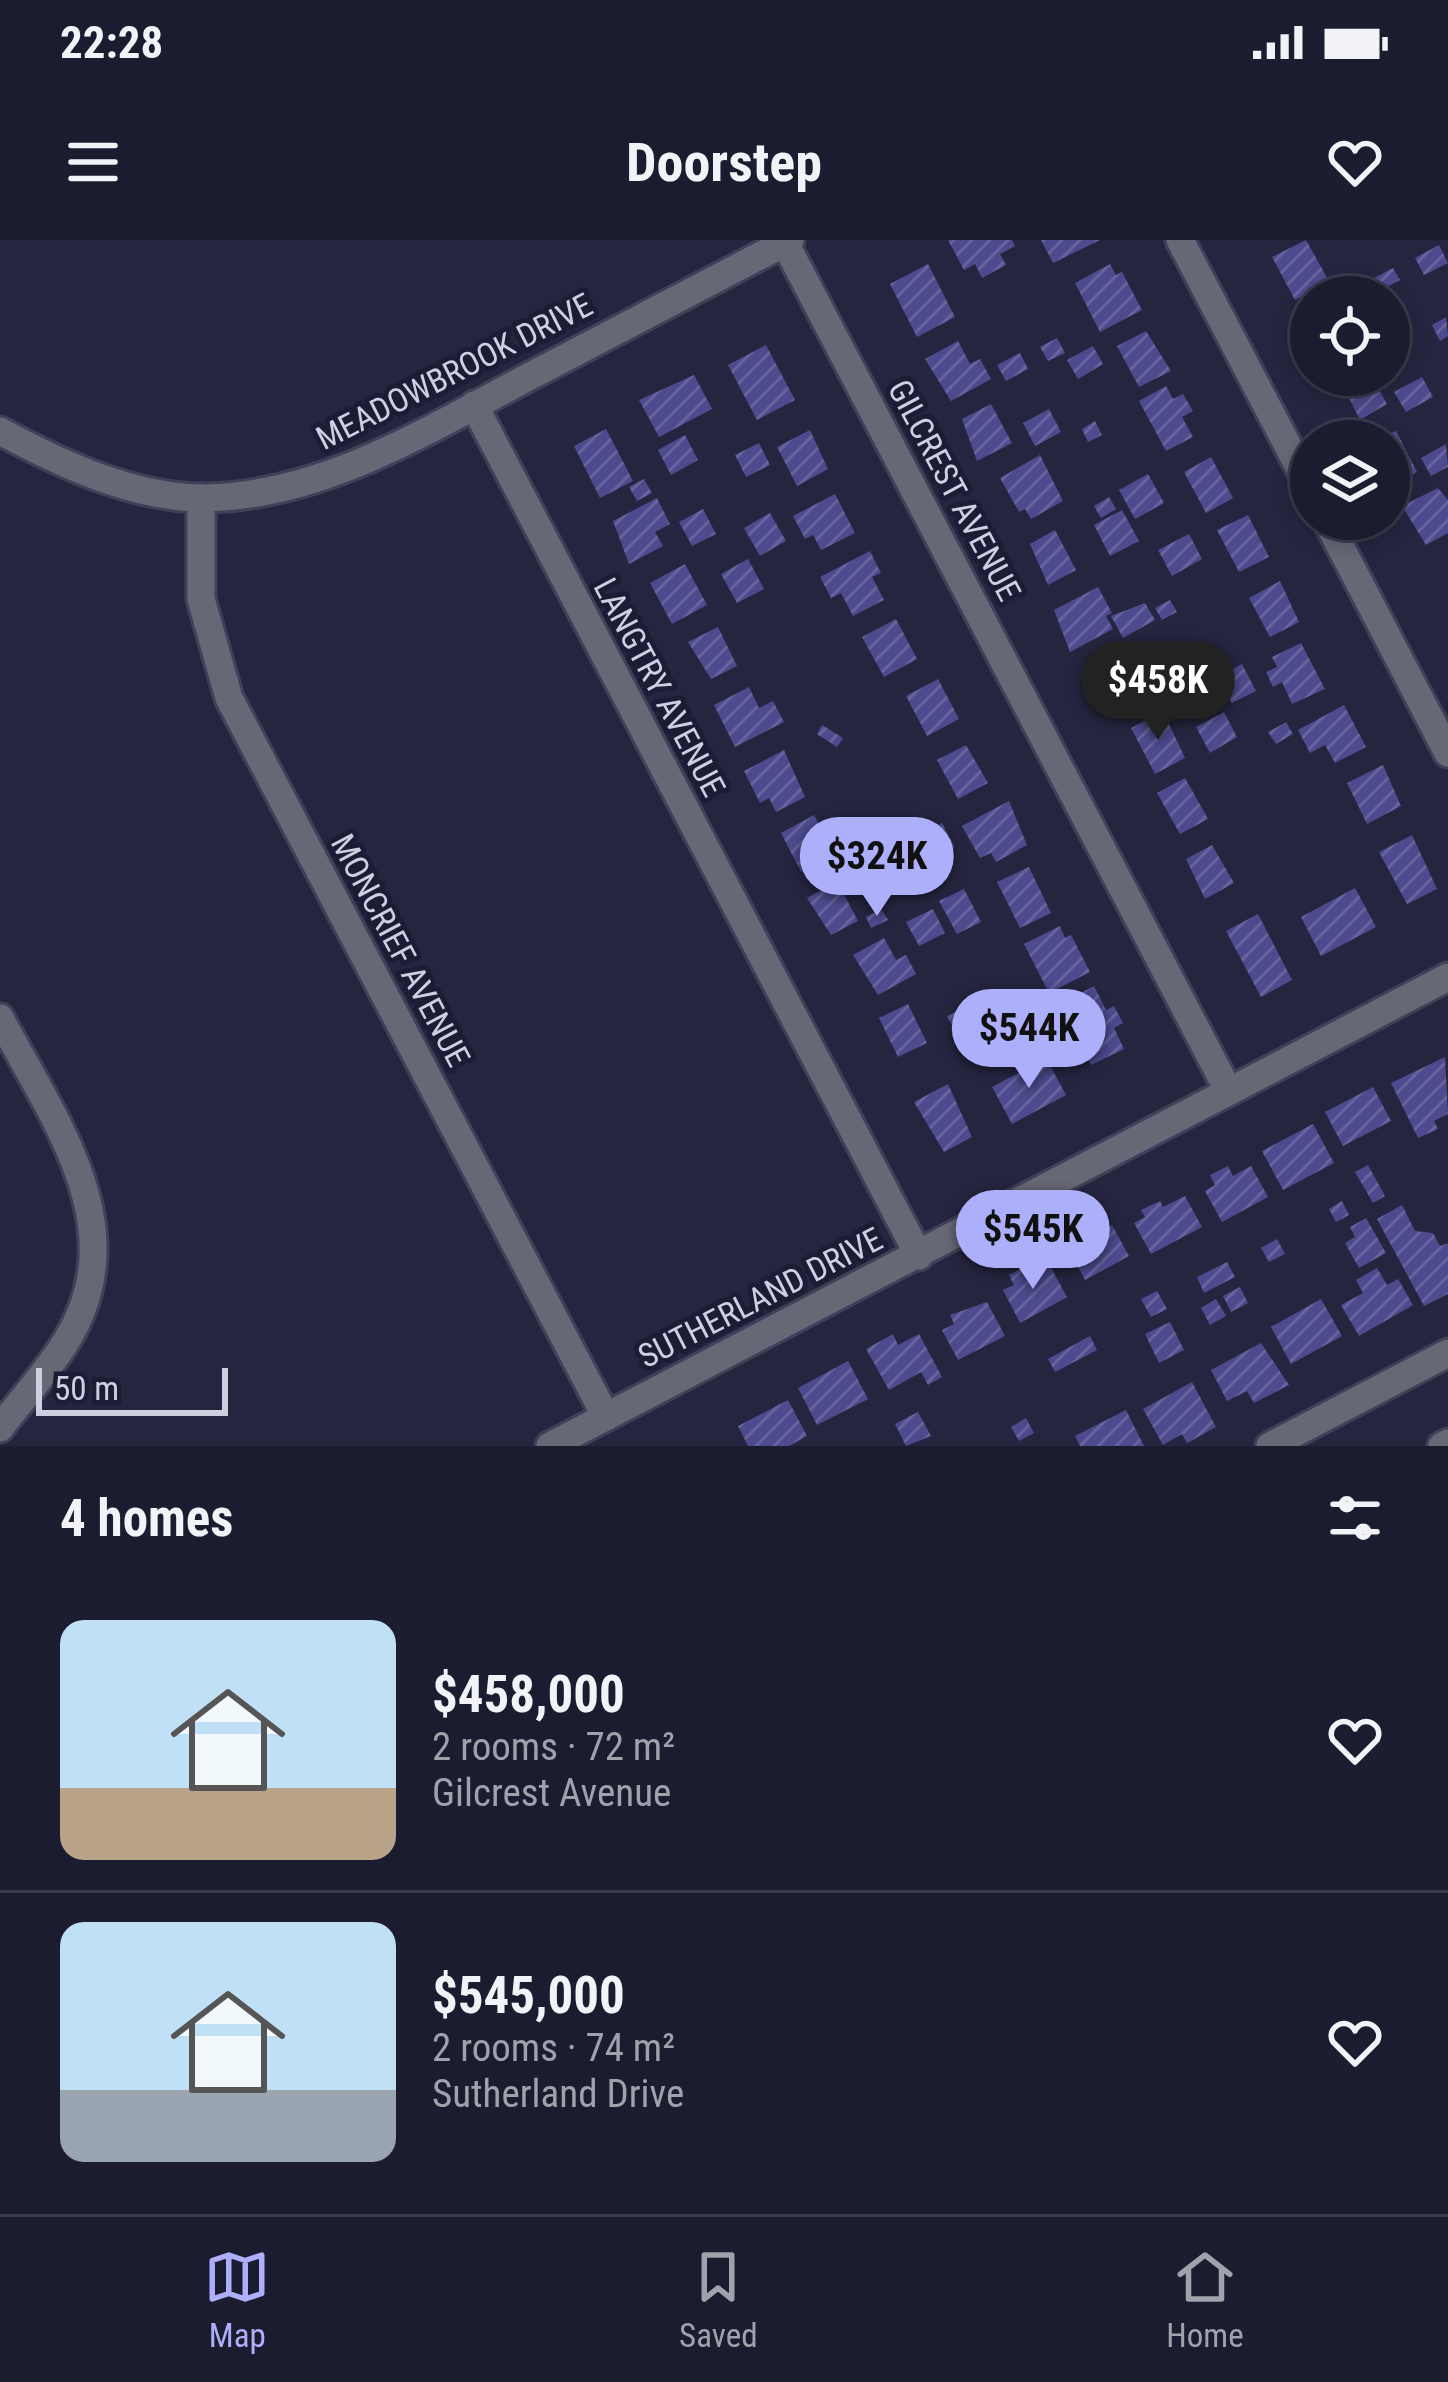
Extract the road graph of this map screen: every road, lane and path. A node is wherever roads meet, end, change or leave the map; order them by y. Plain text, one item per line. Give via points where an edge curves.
1 (1180, 240) edge
2 (787, 241) edge
3 (473, 405) junction
4 (0, 431) edge
5 (1290, 450) edge
6 (201, 498) junction
7 (1337, 540) edge
8 (1448, 753) edge
9 (1448, 976) edge
10 (0, 1018) edge
11 (1228, 1090) junction
12 (919, 1256) junction
13 (1448, 1353) edge
14 (605, 1417) junction
15 (0, 1428) edge
16 (550, 1446) edge
17 (1270, 1446) edge

1 - 5 street
2 - 3 street, MEADOWBROOK DRIVE
2 - 11 street, GILCREST AVENUE
3 - 6 street, MEADOWBROOK DRIVE via 309,482
3 - 12 street, LANGTRY AVENUE
4 - 6 street, MEADOWBROOK DRIVE via 80,470
6 - 14 street, MONCRIEF AVENUE via 200,599 229,698
7 - 8 street
9 - 11 street, SUTHERLAND DRIVE
10 - 15 street via 82,1177 96,1251 91,1286 67,1340
11 - 12 street, SUTHERLAND DRIVE
12 - 14 street, SUTHERLAND DRIVE
13 - 17 street
14 - 16 street, SUTHERLAND DRIVE

